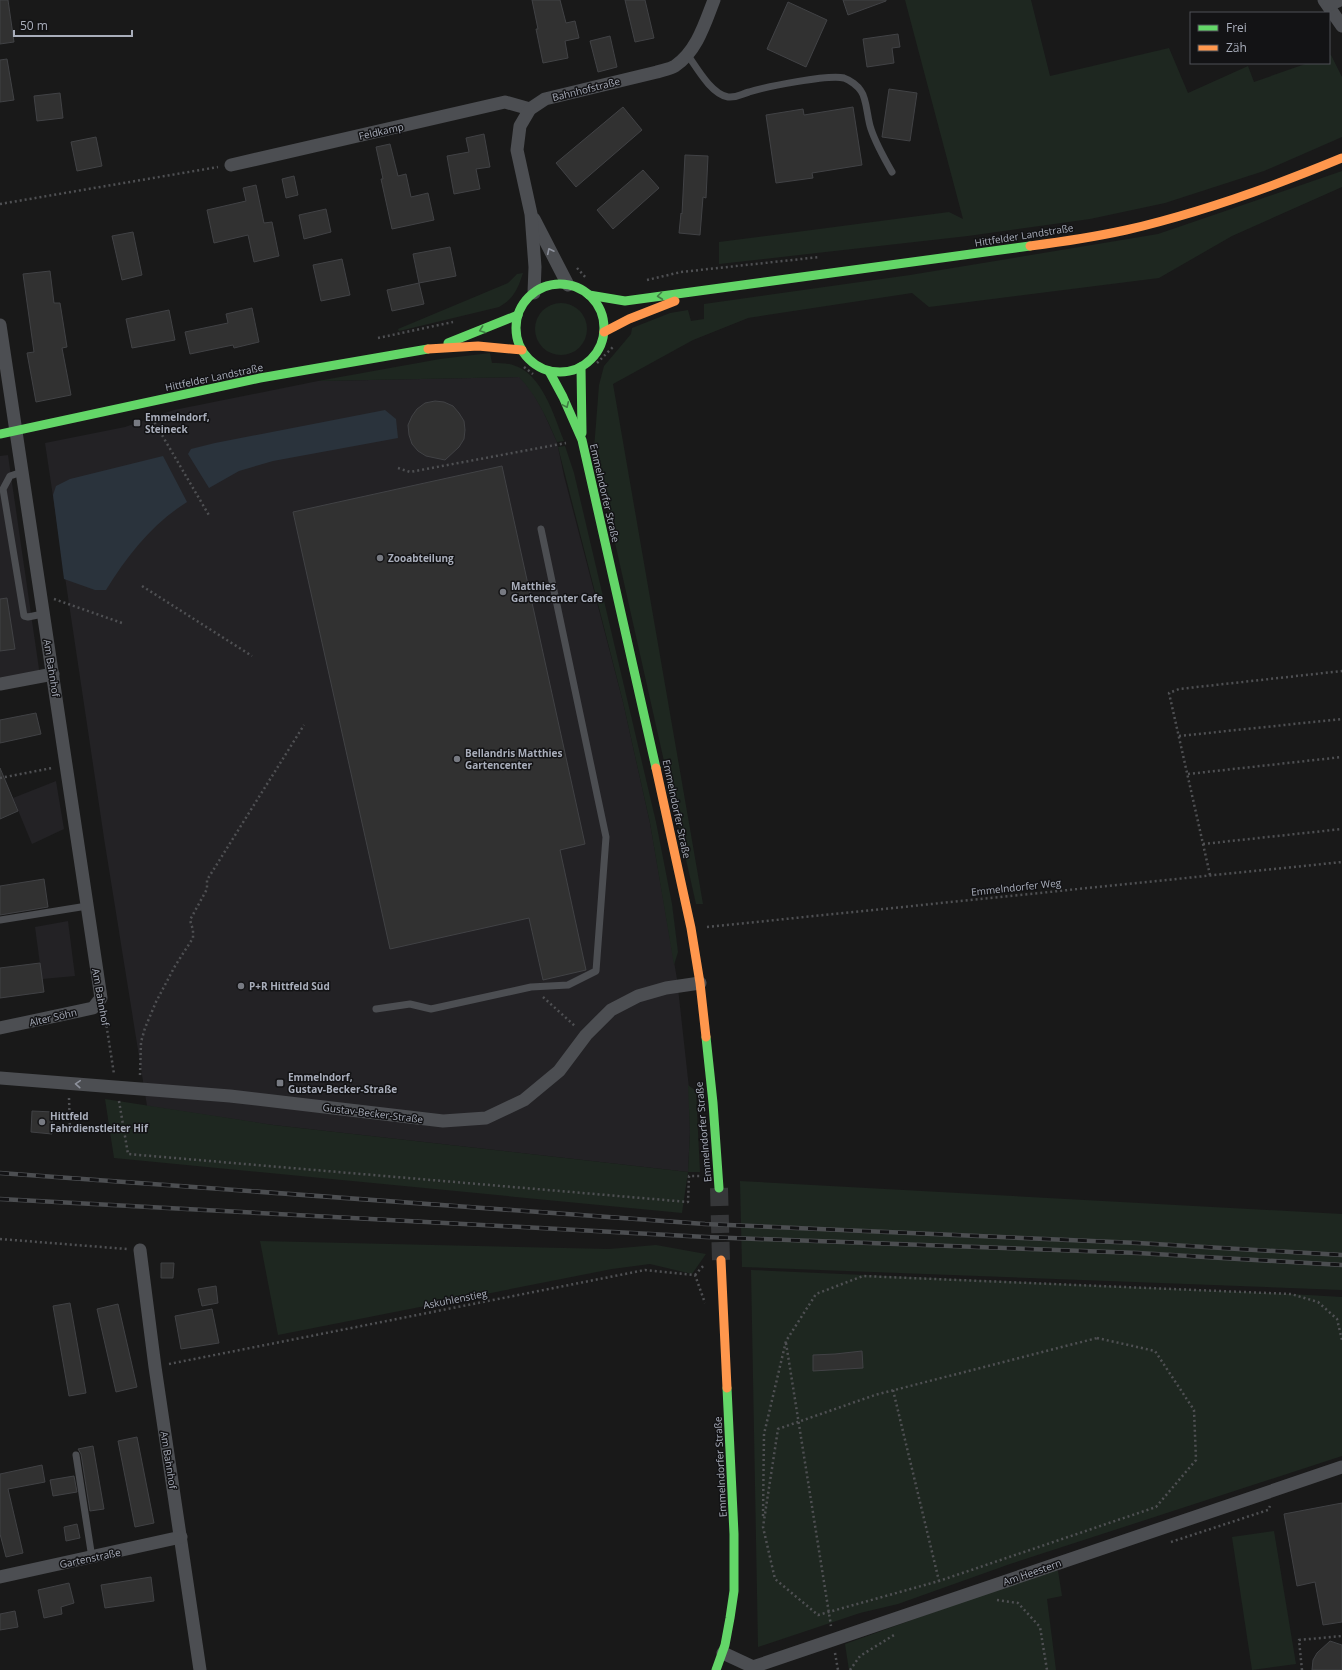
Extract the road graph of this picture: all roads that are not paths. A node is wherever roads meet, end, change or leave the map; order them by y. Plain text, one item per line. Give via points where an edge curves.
1 (714, 0) edge
2 (1331, 2) edge
3 (1342, 26) edge
4 (687, 54) junction
5 (530, 109) junction
6 (1342, 158) edge
7 (231, 165) road end
8 (892, 172) dead end
9 (531, 214) junction
10 (568, 285) junction
11 (699, 292) junction
12 (534, 293) junction
13 (589, 295) junction
14 (518, 315) junction
15 (0, 325) edge
16 (604, 332) junction
17 (434, 348) junction
18 (522, 350) junction
19 (581, 367) junction
20 (549, 371) junction
21 (16, 431) junction
22 (0, 434) edge
23 (582, 440) junction
24 (22, 472) junction
25 (541, 529) dead end
26 (44, 614) junction
27 (53, 674) junction
28 (0, 684) edge
29 (87, 906) junction
30 (0, 920) edge
31 (700, 983) junction
32 (101, 998) joint
33 (376, 1009) dead end
34 (0, 1028) edge
35 (0, 1078) edge
36 (719, 1188) tunnel mouth
37 (140, 1250) road end
38 (722, 1260) tunnel mouth
39 (76, 1455) dead end
40 (1342, 1467) edge
41 (181, 1538) junction
42 (92, 1558) junction
43 (0, 1577) edge
44 (723, 1653) junction
45 (200, 1670) edge
46 (716, 1670) edge

1 - 4 street, Bahnhofstraße via 696,43
2 - 3 street
4 - 5 street, Bahnhofstraße via 674,66 657,72 545,99
4 - 8 lane via 705,80 728,97 809,79 843,78 850,81 861,91 871,130
5 - 7 street, Feldkamp via 505,102
5 - 9 street, Bahnhofstraße via 520,126 517,150
6 - 11 main road, Hittfelder Landstraße via 1210,207 1125,230 1038,245
10 -> 9 street, Bahnhofstraße
9 - 12 street, Bahnhofstraße via 535,266
10 - 12 main road, Hittfelder Landstraße via 556,284
10 - 13 main road, Hittfelder Landstraße
11 -> 13 main road, Hittfelder Landstraße via 625,300
11 - 16 main road, Hittfelder Landstraße via 629,319
12 - 14 main road, Hittfelder Landstraße via 522,306
13 - 16 main road, Hittfelder Landstraße via 603,318
14 -> 17 main road, Hittfelder Landstraße
14 - 18 main road via 516,327
15 - 21 street, Am Bahnhof
16 - 19 main road via 600,346 592,358
17 - 18 main road, Hittfelder Landstraße via 498,346
17 - 21 main road, Hittfelder Landstraße via 300,370
18 - 20 main road via 529,359
19 - 20 main road via 570,371
19 - 23 main road, Emmelndorfer Straße
20 -> 23 main road, Emmelndorfer Straße
21 - 22 main road, Hittfelder Landstraße
21 - 24 street, Am Bahnhof
23 - 31 main road, Emmelndorfer Straße via 638,682 691,928
24 - 26 street, Am Bahnhof
24 - 26 lane via 10,476 3,489 24,616
25 - 33 lane via 606,837 596,971 568,985 531,987 431,1009 410,1004
26 - 27 street, Am Bahnhof
27 - 28 street
27 - 29 street, Am Bahnhof
29 - 30 lane
29 - 32 street, Am Bahnhof
31 -> 35 street, Gustav-Becker-Straße via 666,988 638,996 611,1010 586,1035 559,1071 524,1100 486,1118 443,1121 230,1096
31 - 36 main road, Emmelndorfer Straße
32 - 34 street, Alter Söhn via 93,1008
37 - 41 street, Am Bahnhof
38 - 44 main road, Emmelndorfer Straße via 735,1546 732,1602
39 - 42 lane
40 - 44 street, Am Heestern via 753,1666
41 - 42 street, Gartenstraße
41 - 45 street, Am Bahnhof
42 - 43 street, Gartenstraße
44 - 46 main road, Emmelndorfer Straße

